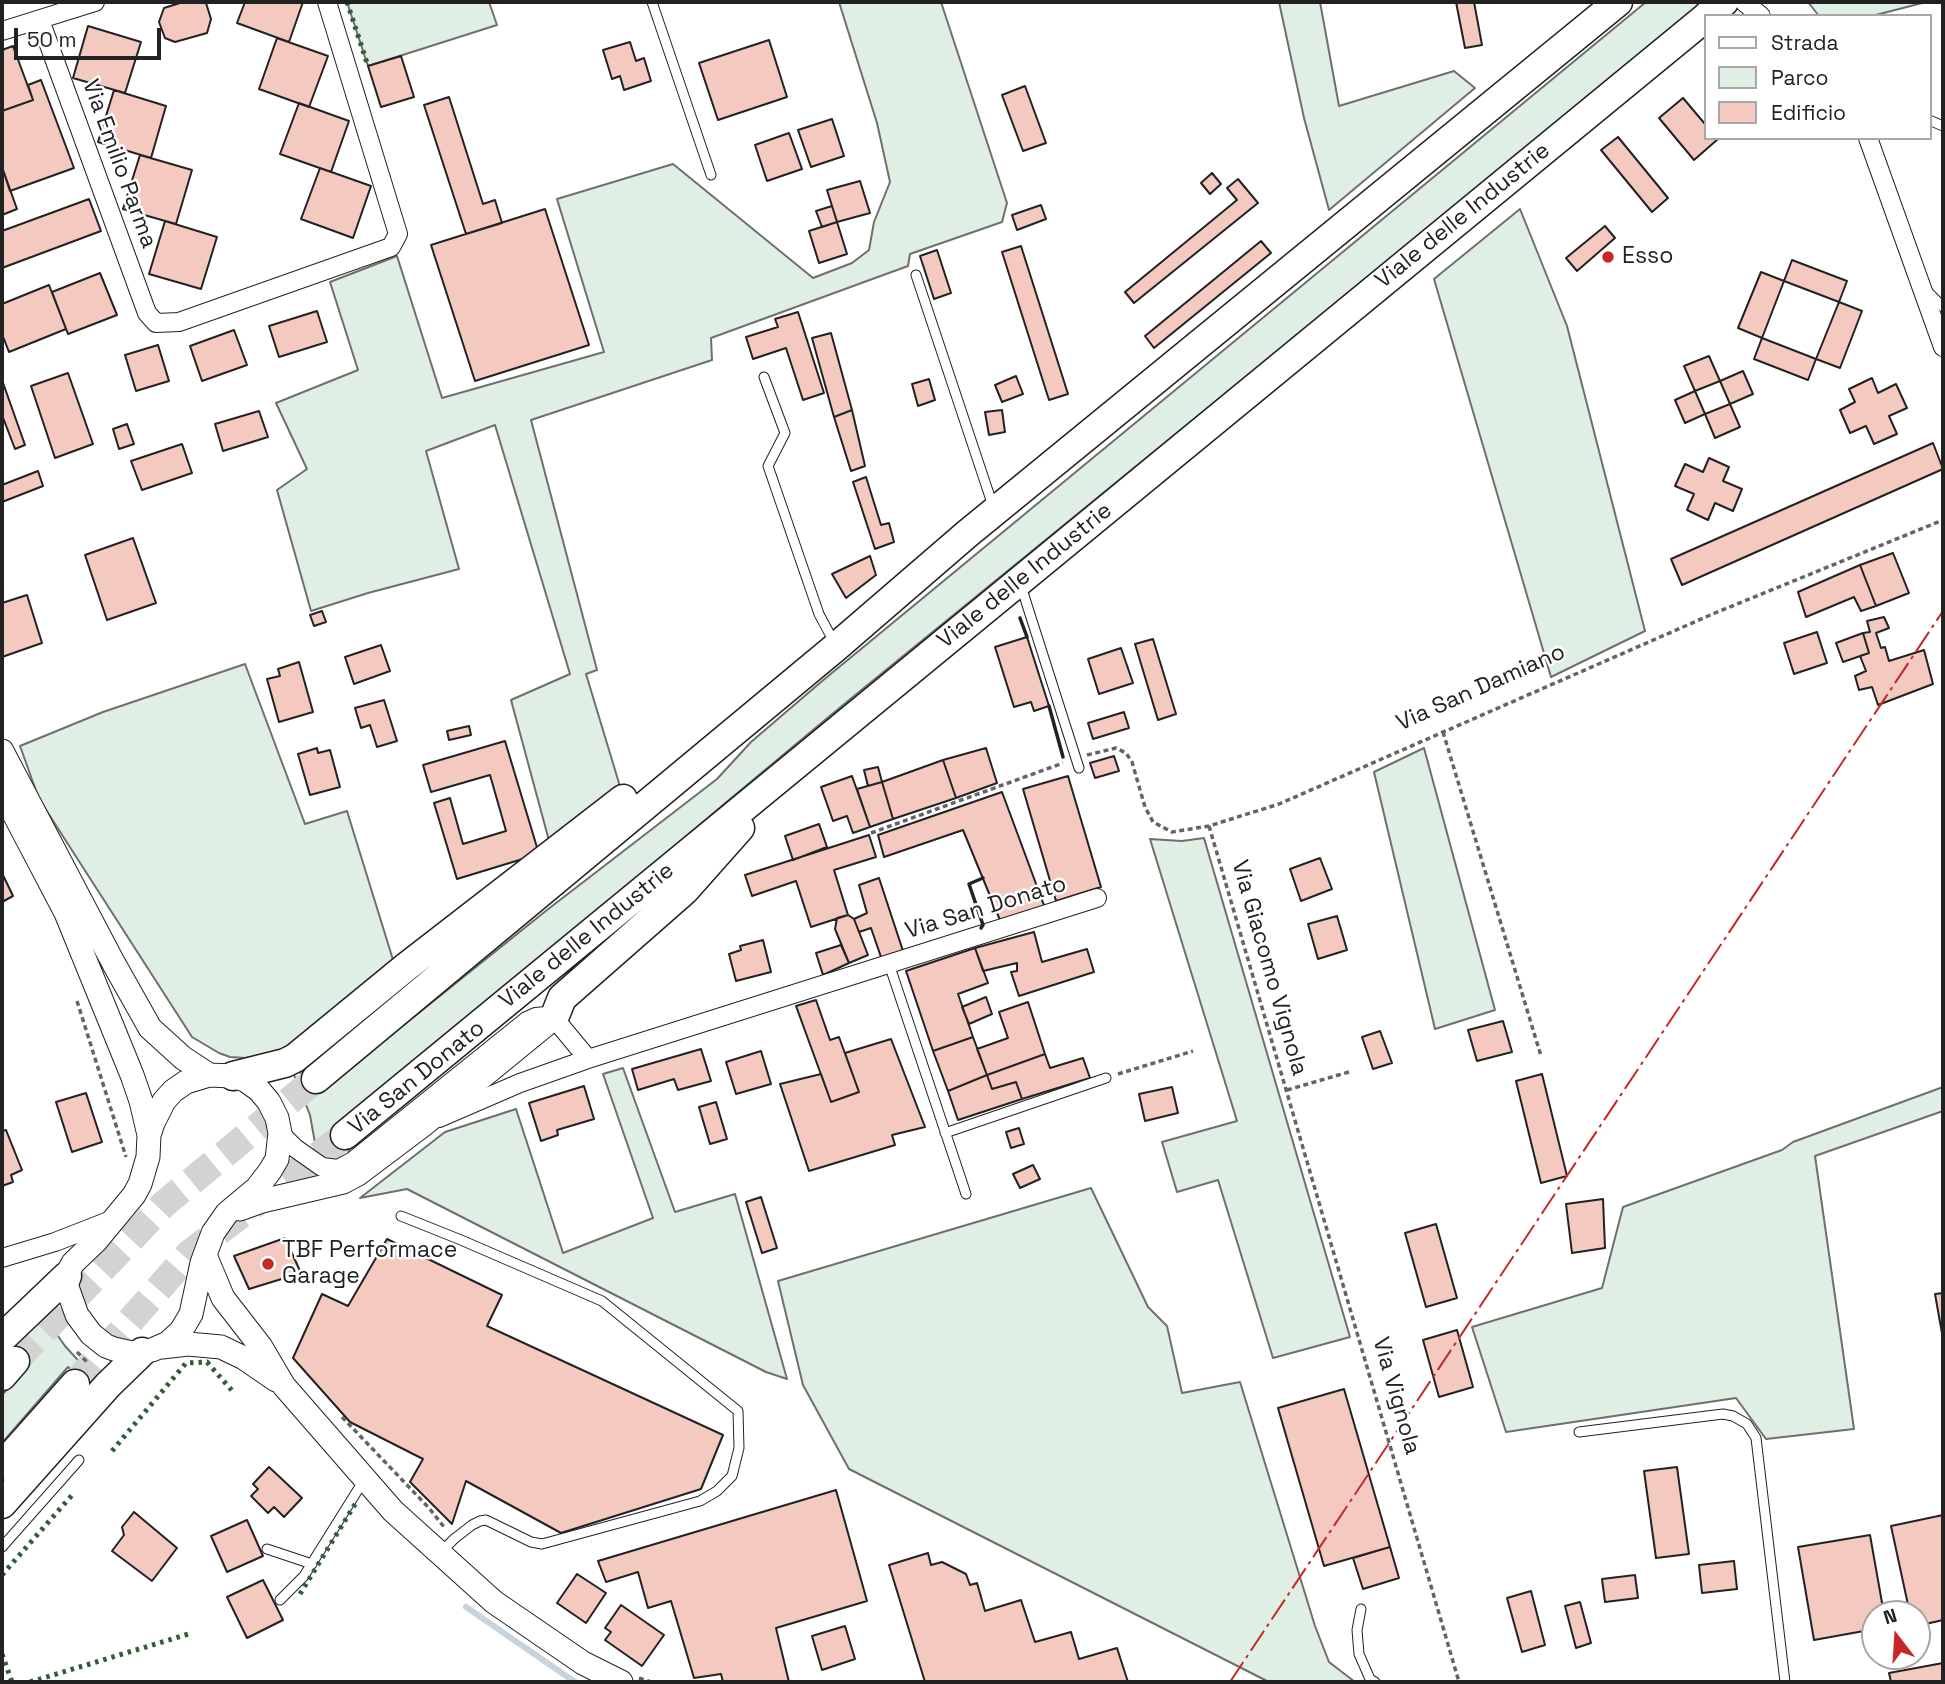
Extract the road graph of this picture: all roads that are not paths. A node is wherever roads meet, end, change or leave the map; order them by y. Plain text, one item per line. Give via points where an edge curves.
1 (95, 2) edge
2 (327, 2) edge
3 (652, 2) edge
4 (1618, 2) edge
5 (1724, 2) edge
6 (1744, 2) edge
7 (1710, 14) edge
8 (1759, 14) edge
9 (1703, 19) edge
10 (40, 20) junction
11 (2, 31) edge
12 (1869, 140) edge
13 (711, 175) dead end
14 (916, 275) dead end
15 (1921, 285) junction
16 (1943, 307) edge
17 (1943, 347) edge
18 (764, 377) dead end
19 (995, 511) junction
20 (1020, 580) junction
21 (836, 646) junction
22 (776, 696) junction
23 (2, 751) edge
24 (798, 763) junction
25 (1078, 763) road end
26 (2, 791) edge
27 (1097, 898) dead end
28 (889, 964) junction
29 (555, 1018) junction
30 (588, 1059) junction
31 (221, 1076) junction
32 (1106, 1078) road end
33 (316, 1079) tunnel mouth
34 (423, 1125) junction
35 (280, 1133) junction
36 (945, 1133) junction
37 (149, 1135) junction
38 (345, 1135) tunnel mouth
39 (966, 1194) dead end
40 (227, 1213) junction
41 (401, 1216) dead end
42 (116, 1218) junction
43 (26, 1251) junction
44 (205, 1255) junction
45 (2, 1258) edge
46 (68, 1272) junction
47 (151, 1350) junction
48 (6, 1358) edge
49 (75, 1384) tunnel mouth
50 (284, 1386) junction
51 (1579, 1432) dead end
52 (79, 1460) dead end
53 (2, 1466) edge
54 (365, 1479) junction
55 (2, 1504) edge
56 (447, 1546) junction
57 (2, 1547) edge
58 (267, 1549) dead end
59 (312, 1564) junction
60 (280, 1600) dead end
61 (1361, 1609) dead end
62 (630, 1680) edge
63 (1375, 1682) edge
64 (1785, 1682) edge

1 - 10 street
2 - 10 street, Via Emilio Parma via 398,234 391,247 179,322 156,323 147,313
3 - 13 lane
4 - 19 main road
5 - 7 main road, Viale delle Industrie
6 - 8 street
9 - 20 main road, Viale delle Industrie
10 - 11 street
12 - 15 street
14 - 19 lane
15 - 16 lane
15 - 17 street
18 - 21 lane via 785,433 768,466 819,614
19 - 21 main road
20 - 24 main road, Viale delle Industrie
20 - 25 lane
21 - 22 main road
22 - 31 main road via 727,719 295,1058
22 - 33 main road
23 - 31 street via 150,1028 183,1058
24 - 29 main road via 685,890 562,998
24 - 38 main road, Viale delle Industrie
26 - 37 street via 66,913 132,1075
27 - 28 street, Via San Donato
28 - 30 street, Via San Donato
28 - 36 lane, Via San Donato
29 - 30 street
29 - 34 street, Viale delle Industrie
29 - 35 street, Via San Donato via 527,1021 338,1169 322,1167
30 - 34 street, Via San Donato
31 - 35 street via 246,1080 259,1090 270,1102
31 - 37 street via 186,1082 173,1091
32 - 36 lane
34 - 40 street, Viale delle Industrie via 343,1182 262,1200
35 - 40 street via 270,1171
36 - 39 lane, Via San Donato
37 - 42 street via 139,1184
40 - 44 street
41 - 56 lane via 602,1301 738,1411 739,1448 732,1476 700,1501 542,1544 486,1520 472,1525
42 - 43 street
42 - 46 street
43 - 45 street
43 - 46 street via 50,1253
44 - 47 street via 186,1324 175,1337
44 - 50 street via 223,1298
46 - 47 street via 73,1307 91,1334 123,1352
46 - 48 main road
47 - 50 street via 188,1344 221,1347
47 - 55 main road via 96,1398
49 - 53 main road
50 - 54 street
51 - 64 lane via 1723,1414 1747,1424 1756,1438
52 - 57 lane
54 - 56 street via 393,1511
54 - 59 lane
56 - 62 street via 494,1602 583,1663
58 - 59 lane
59 - 60 lane
61 - 63 lane via 1359,1654

